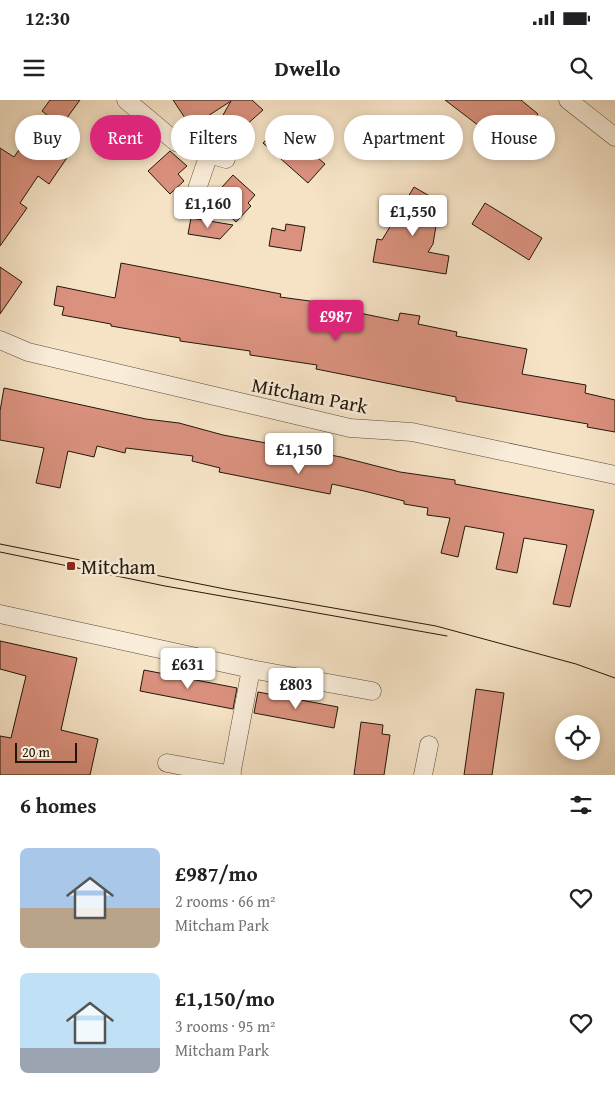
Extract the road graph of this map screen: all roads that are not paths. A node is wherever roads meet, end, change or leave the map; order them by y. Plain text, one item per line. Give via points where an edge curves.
1 (126, 100) edge
2 (568, 100) edge
3 (615, 137) edge
4 (171, 138) edge
5 (207, 160) edge
6 (197, 188) dead end
7 (0, 340) edge
8 (615, 475) edge
9 (0, 614) edge
10 (251, 669) junction
11 (372, 691) dead end
12 (429, 745) dead end
13 (167, 763) dead end
14 (231, 775) edge
15 (423, 775) edge

1 - 4 street
2 - 3 street
5 - 6 street
7 - 8 street, Mitcham Park via 28,352 350,428 412,432
9 - 10 street
10 - 11 street
10 - 14 street
12 - 15 street
13 - 14 street

